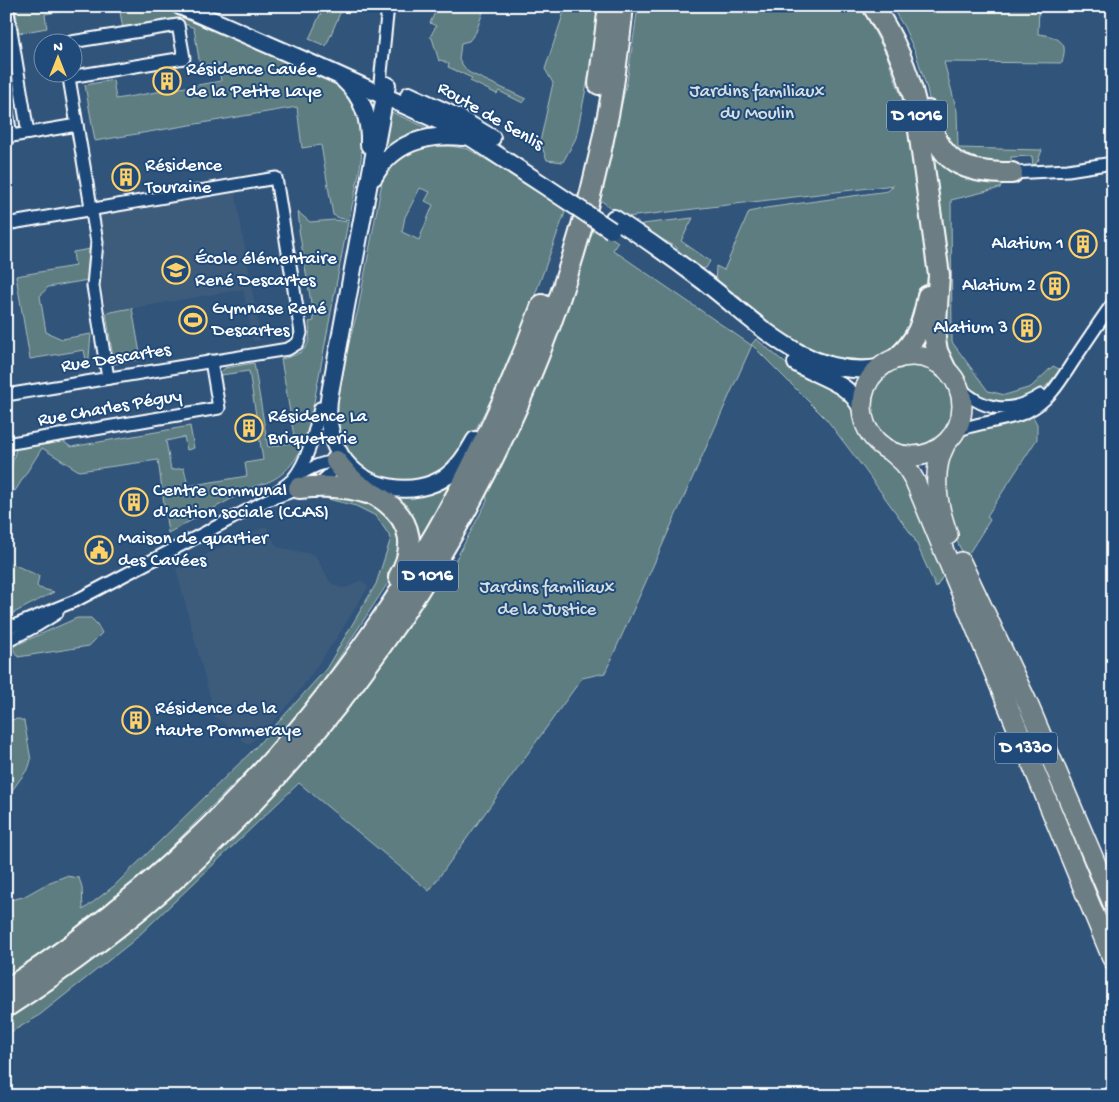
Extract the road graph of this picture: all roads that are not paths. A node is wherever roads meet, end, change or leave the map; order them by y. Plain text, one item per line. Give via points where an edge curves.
1 (7, 6) edge
2 (180, 6) edge
3 (208, 6) edge
4 (609, 6) edge
5 (623, 6) edge
6 (631, 6) edge
7 (874, 8) edge
8 (388, 9) edge
9 (82, 40) edge
10 (82, 73) edge
11 (336, 74) junction
12 (70, 82) edge
13 (383, 89) junction
14 (611, 99) junction
15 (6, 105) edge
16 (77, 125) junction
17 (28, 133) junction
18 (9, 136) edge
19 (473, 139) junction
20 (369, 145) junction
21 (1113, 163) edge
22 (1012, 173) joint
23 (549, 182) junction
24 (368, 190) junction
25 (91, 210) junction
26 (6, 224) edge
27 (613, 224) junction
28 (932, 231) junction
29 (1113, 303) edge
30 (527, 346) junction
31 (211, 361) junction
32 (888, 363) junction
33 (945, 368) junction
34 (1066, 372) junction
35 (108, 378) junction
36 (959, 387) junction
37 (6, 395) edge
38 (320, 408) junction
39 (862, 410) junction
40 (950, 438) junction
41 (6, 444) edge
42 (893, 452) junction
43 (340, 458) junction
44 (296, 484) junction
45 (372, 494) junction
46 (77, 600) junction
47 (6, 630) edge
48 (6, 642) edge
49 (343, 674) junction
50 (1113, 904) edge
51 (1113, 960) edge
52 (6, 990) edge
53 (6, 1007) edge

1 - 17 street
2 - 11 main road
3 - 13 main road
4 - 30 highway, D 1016 via 598,90 576,197
5 - 14 highway, D 1016
6 - 14 highway, D 1016
7 - 22 highway via 899,37 913,60 931,130 942,149 958,164 974,170
7 - 28 highway, D 1016 via 896,45 912,90
8 - 13 street
9 - 10 street via 178,25 184,58
11 - 13 main road
11 - 20 main road via 361,102 368,121
12 - 16 street
13 - 19 main road, Route de Senlis
13 - 20 main road
13 - 23 main road, Route de Senlis via 463,120
13 - 24 main road
14 - 53 highway, D 1016 via 568,274 528,379 492,460 454,532 399,620 318,729 228,828 130,917 60,971
15 - 18 street
16 - 17 street
16 - 25 street
17 - 18 street
19 - 23 main road, Route de Senlis
19 - 24 main road via 438,136 409,143 385,162
20 - 38 main road
21 - 22 street via 1068,170
23 - 27 main road, bridge
24 - 43 main road via 328,402 329,421
25 - 26 street, Rue Descartes
25 - 31 street, Rue Descartes via 276,178 301,327 300,338 294,347 288,349
25 - 35 street via 98,249 92,286
27 - 32 main road via 666,252 800,354 842,369 864,370
27 - 39 main road via 784,356 846,388
28 - 32 highway, D 1016 via 931,273 924,314 915,339
28 - 33 highway, D 1016 via 939,275 935,339
29 - 34 street
30 - 43 main road via 469,451 443,478 424,486 395,488 366,479
30 - 49 highway, D 1016 via 488,437 442,525 381,622
31 - 35 street, Rue Descartes
31 - 41 street, Rue Charles Péguy via 219,408
32 - 33 main road via 908,356 924,357
32 - 39 main road via 872,376 862,398
33 - 36 main road
34 - 36 street via 1040,396 1014,407 982,405
34 - 40 street via 1054,391 1029,411 976,424
35 - 37 street, Rue Descartes
36 - 40 main road via 962,398 960,422
38 - 43 main road via 322,436 327,449
38 - 44 street
39 - 42 main road via 871,436
40 - 42 main road via 931,453 904,456
40 - 50 main road, D 1330 via 938,464 936,479 946,529 1028,704
42 - 51 main road, D 1330 via 915,481
43 - 44 street via 322,463
43 - 44 street via 326,478
43 - 45 highway via 354,482
44 - 45 highway
44 - 46 street
45 - 49 highway via 388,504 402,519 409,537 409,555
46 - 47 street
46 - 48 street
49 - 52 highway, D 1016 via 303,726 260,773 170,863 88,931

